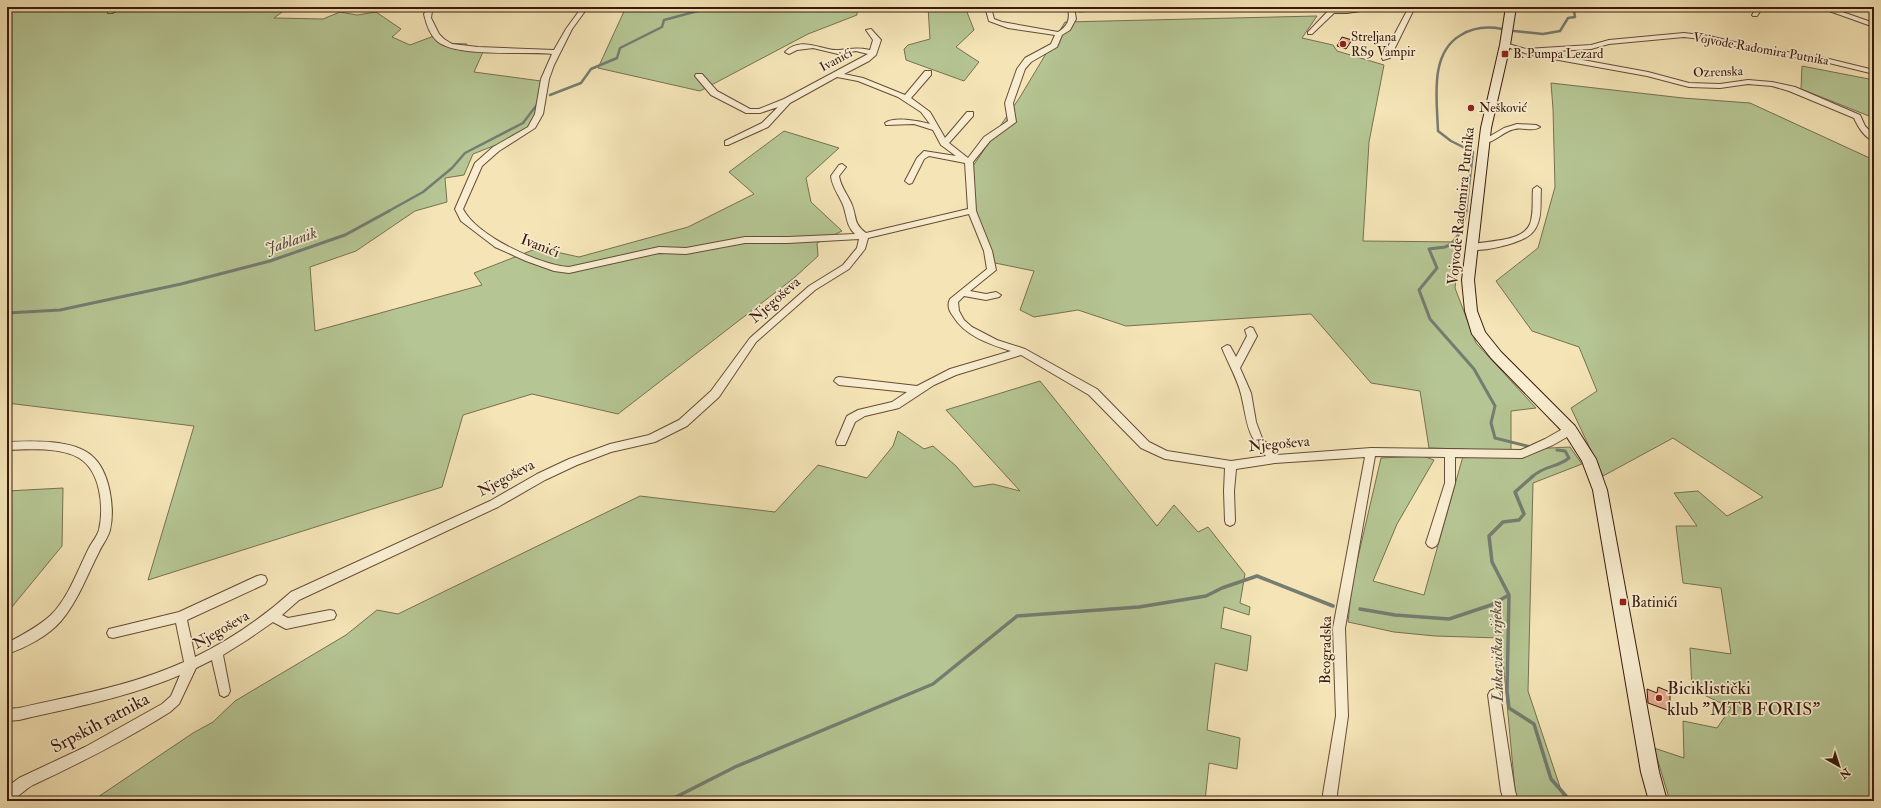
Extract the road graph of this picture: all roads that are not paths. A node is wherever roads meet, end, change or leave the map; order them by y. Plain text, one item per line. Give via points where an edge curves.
1 (120, 7) edge
2 (437, 7) edge
3 (585, 7) edge
4 (988, 7) edge
5 (1070, 7) edge
6 (1374, 7) edge
7 (1412, 7) edge
8 (1511, 7) edge
9 (1760, 7) edge
10 (1821, 7) edge
11 (1332, 9) edge
12 (110, 12) dead end
13 (1754, 15) dead end
14 (1874, 25) edge
15 (868, 30) dead end
16 (1310, 32) dead end
17 (1059, 34) junction
18 (1505, 45) junction
19 (1526, 51) junction
20 (556, 52) junction
21 (789, 52) dead end
22 (873, 53) junction
23 (1386, 58) dead end
24 (928, 72) dead end
25 (1874, 72) edge
26 (835, 75) junction
27 (699, 76) dead end
28 (906, 99) junction
29 (787, 101) junction
30 (970, 114) dead end
31 (889, 123) dead end
32 (1536, 127) dead end
33 (936, 129) junction
34 (1874, 139) edge
35 (1484, 142) junction
36 (728, 143) dead end
37 (944, 143) junction
38 (970, 162) junction
39 (842, 167) dead end
40 (909, 181) dead end
41 (1537, 189) dead end
42 (972, 211) junction
43 (864, 236) junction
44 (1472, 247) junction
45 (962, 293) junction
46 (996, 295) dead end
47 (1250, 330) dead end
48 (1227, 348) dead end
49 (1022, 351) junction
50 (1235, 368) junction
51 (840, 381) dead end
52 (918, 390) junction
53 (1570, 430) junction
54 (842, 442) dead end
55 (7, 446) edge
56 (1371, 452) junction
57 (1450, 454) junction
58 (1275, 459) junction
59 (1231, 465) junction
60 (1230, 521) dead end
61 (1432, 543) dead end
62 (261, 580) dead end
63 (330, 615) dead end
64 (275, 616) junction
65 (181, 617) junction
66 (113, 633) dead end
67 (7, 649) edge
68 (216, 652) junction
69 (191, 665) junction
70 (224, 691) dead end
71 (1494, 695) dead end
72 (7, 716) edge
73 (7, 795) edge
74 (1331, 801) edge
75 (1511, 801) edge
76 (1658, 801) edge

1 - 12 street
2 - 20 street via 430,10 428,18 440,41 448,45
3 - 20 street, Ivanići
4 - 17 street via 991,20 1000,24
5 - 17 street via 1073,19 1068,29
6 - 11 street via 1347,11
7 - 23 street
8 - 18 main road, Vojvode Radomira Putnika
9 - 13 street
10 - 14 street
11 - 16 street
15 - 22 street, Ivanići via 877,40
17 - 38 street via 1054,45 1028,60 1021,69 1009,103 1012,122 987,139
18 - 19 street, Vojvode Radomira Putnika
18 - 35 main road, Vojvode Radomira Putnika
19 - 25 street, Vojvode Radomira Putnika via 1591,47 1609,42 1684,35 1825,60
19 - 34 street, Ozrenska via 1534,55 1648,74 1689,85 1720,86 1748,82 1779,86 1857,117 1862,127
20 - 43 street, Ivanići via 545,79 539,114 531,128 496,149 478,165 459,209 464,219 498,244 529,259 557,269 569,270 659,250 686,251 745,240
21 - 22 street via 795,48 814,46 838,52 856,50
22 - 26 street, Ivanići
24 - 28 street
26 - 28 street via 853,77
26 - 29 street, Ivanići
27 - 29 street, Ivanići via 714,94 748,111 760,111
28 - 33 street via 922,108 933,120
29 - 36 street, Ivanići via 765,125
30 - 37 street
31 - 33 street via 916,122
32 - 35 street via 1510,128
33 - 37 street
35 - 44 main road, Vojvode Radomira Putnika
37 - 38 street
38 - 40 street via 928,153 921,158
38 - 42 street, Njegoševa
39 - 43 street via 835,176 836,184 848,206 855,229
41 - 44 street via 1534,224 1527,233 1517,238
42 - 43 street
42 - 45 street, Njegoševa via 988,251 992,270
43 - 64 street, Njegoševa via 861,249 846,267 812,288 753,340 715,394 683,423 651,439 610,448 541,477 494,504 295,596
44 - 53 main road, Vojvode Radomira Putnika via 1468,280 1471,311 1479,334 1496,355
45 - 46 street via 986,297
45 - 49 street, Njegoševa via 953,301 960,322 980,336
47 - 50 street via 1252,336
48 - 50 street
49 - 52 street via 953,372
49 - 59 street, Njegoševa via 1093,392 1145,445 1165,455
50 - 58 street via 1246,393 1251,422 1258,440
51 - 52 street
52 - 54 street via 894,405 862,413 851,419
53 - 57 street, Njegoševa via 1522,454
53 - 76 main road, Vojvode Radomira Putnika via 1589,459 1600,490 1650,772
55 - 67 street via 55,447 82,454 92,462 104,486 106,518 104,532 74,590 56,618 37,633
56 - 57 street, Njegoševa
56 - 58 street, Njegoševa
56 - 74 street, Beogradska via 1339,628 1342,716
57 - 61 street via 1450,483
58 - 59 street, Njegoševa
59 - 60 street
62 - 65 street
63 - 64 street via 286,624
64 - 68 street, Njegoševa
65 - 66 street
65 - 69 street
68 - 69 street, Njegoševa
68 - 70 street
69 - 72 street, Njegoševa via 143,684
69 - 73 street, Srpskih ratnika via 175,700 166,708 90,751 24,782
71 - 75 street

